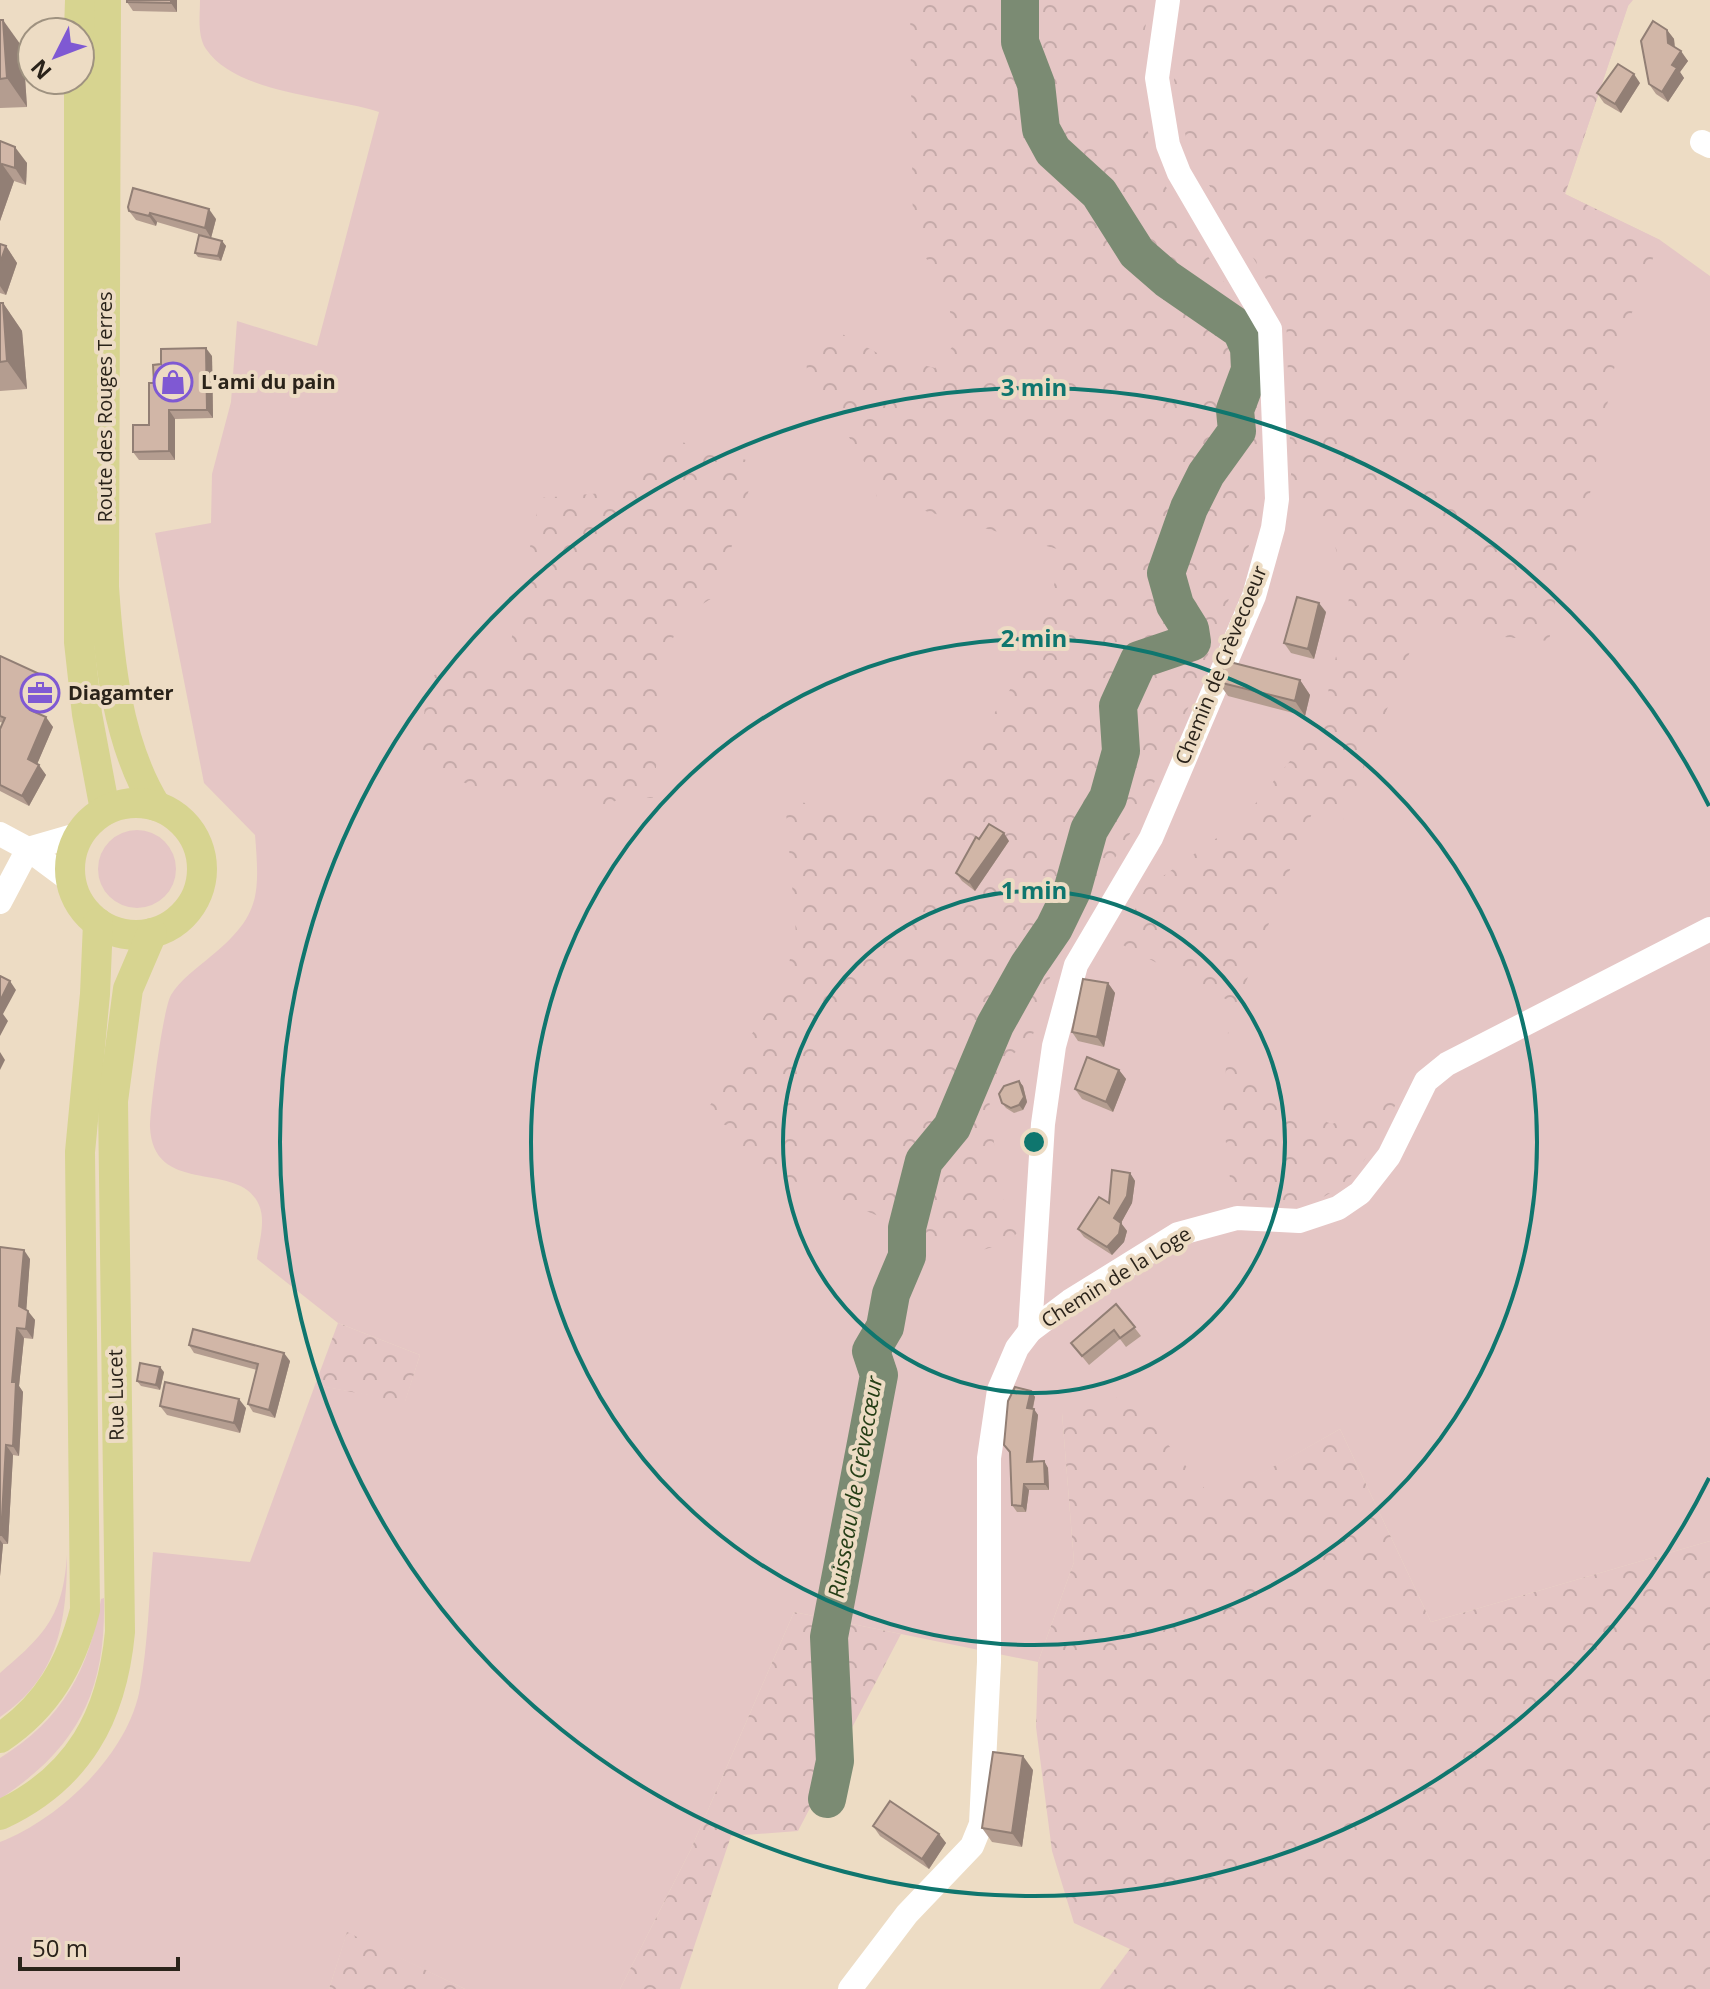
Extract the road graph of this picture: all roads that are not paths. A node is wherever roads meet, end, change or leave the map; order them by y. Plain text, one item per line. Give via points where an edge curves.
1 (106, 0) edge
2 (1168, 0) edge
3 (79, 96) edge
4 (156, 806) junction
5 (105, 810) junction
6 (0, 834) edge
7 (80, 834) junction
8 (28, 849) junction
9 (71, 881) junction
10 (0, 902) edge
11 (98, 923) junction
12 (1710, 929) edge
13 (152, 933) junction
14 (1030, 1331) junction
15 (0, 1738) edge
16 (0, 1815) edge
17 (850, 1989) edge

1 - 4 main road, Route des Rouges Terres via 104,587 107,633 131,757
2 - 14 street, Chemin de Crèvecoeur via 1157,78 1168,145 1270,329 1277,499 1254,596 1151,838 1076,965 1054,1046 1043,1124
3 - 5 main road, Route des Rouges Terres via 79,642
4 - 5 main road via 122,804
4 - 13 main road via 189,830 202,870 188,910 172,925
5 - 7 main road
6 - 8 street
7 - 8 street
7 - 9 main road
8 - 9 street
8 - 10 street
9 - 11 main road via 85,912
11 - 13 main road via 115,932
11 - 15 main road, Rue Lucet via 80,1152 85,1610 75,1650 60,1679 41,1704
12 - 14 street, Chemin de la Loge via 1447,1064 1426,1081 1389,1156 1360,1193 1338,1208 1299,1221 1237,1218 1178,1234
13 - 16 main road, Rue Lucet via 128,989 113,1101 120,1632 116,1672 106,1705 80,1753 35,1796
14 - 17 street, Chemin de la Loge via 999,1390 989,1458 989,1662 981,1824 972,1846 907,1914

